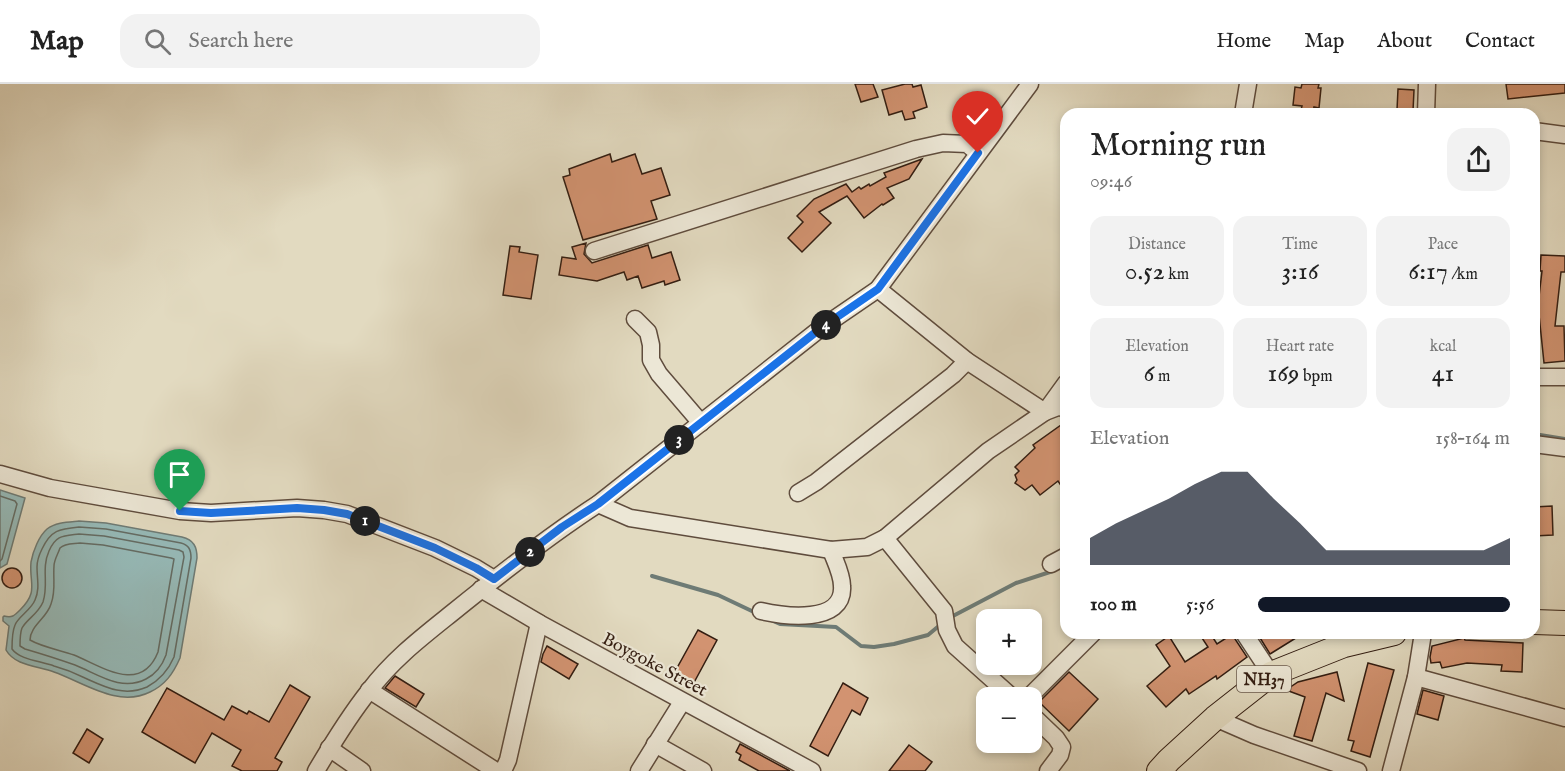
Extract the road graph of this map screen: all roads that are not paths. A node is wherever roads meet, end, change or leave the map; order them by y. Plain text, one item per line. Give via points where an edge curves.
1 (1030, 84) edge
2 (1248, 84) edge
3 (1427, 84) edge
4 (1244, 108) edge
5 (1426, 108) edge
6 (1540, 132) edge
7 (1565, 135) edge
8 (978, 153) junction
9 (594, 250) dead end
10 (878, 289) junction
11 (635, 319) dead end
12 (967, 361) junction
13 (1565, 376) edge
14 (1540, 377) edge
15 (1060, 391) edge
16 (1060, 407) edge
17 (1045, 412) junction
18 (701, 423) junction
19 (1540, 445) edge
20 (1565, 448) edge
21 (0, 474) edge
22 (798, 493) dead end
23 (598, 504) junction
24 (885, 538) junction
25 (831, 550) junction
26 (1060, 559) edge
27 (1051, 564) dead end
28 (487, 584) junction
29 (761, 611) dead end
30 (1540, 622) edge
31 (539, 623) junction
32 (1565, 623) edge
33 (1088, 639) edge
34 (1248, 639) edge
35 (1369, 639) edge
36 (1422, 639) edge
37 (1271, 674) junction
38 (1416, 677) junction
39 (1002, 687) edge
40 (1039, 687) edge
41 (369, 690) junction
42 (682, 702) junction
43 (1215, 718) junction
44 (1565, 718) edge
45 (1042, 724) edge
46 (654, 744) junction
47 (329, 748) junction
48 (316, 771) edge
49 (362, 771) edge
50 (496, 771) edge
51 (503, 771) edge
52 (639, 771) edge
53 (703, 771) edge
54 (812, 771) edge
55 (1048, 771) edge
56 (1160, 771) edge
57 (1358, 771) edge
58 (1391, 771) edge

1 - 8 street
2 - 4 street
3 - 5 street
6 - 7 street
8 - 9 street via 967,144 925,147
8 - 10 street
10 - 12 street
10 - 18 street via 821,328
11 - 18 street via 648,332 651,360
12 - 17 street
12 - 22 street
13 - 14 street
15 - 17 street
16 - 17 street
17 - 24 street via 988,451
18 - 23 street
19 - 20 street
21 - 28 street, Boygoke Street via 51,488 180,511 297,508 347,514 476,568
23 - 25 street via 630,518
23 - 28 street
24 - 25 street via 867,547
24 - 39 street via 944,611 955,646
25 - 29 street via 842,586 837,603 826,611 806,616
26 - 27 street
28 - 31 street, Boygoke Street
28 - 41 street via 399,656
30 - 32 highway
31 - 42 street, Boygoke Street
31 - 51 street
33 - 40 street
34 - 37 street
35 - 37 highway, NH37
36 - 38 street
37 - 43 highway, NH37
38 - 44 street
38 - 58 street
41 - 47 street
41 - 50 street
42 - 46 street
42 - 54 street, Boygoke Street
43 - 56 highway, NH37
43 - 57 street
45 - 55 street via 1062,747
46 - 52 street
46 - 53 street
47 - 48 street
47 - 49 street

